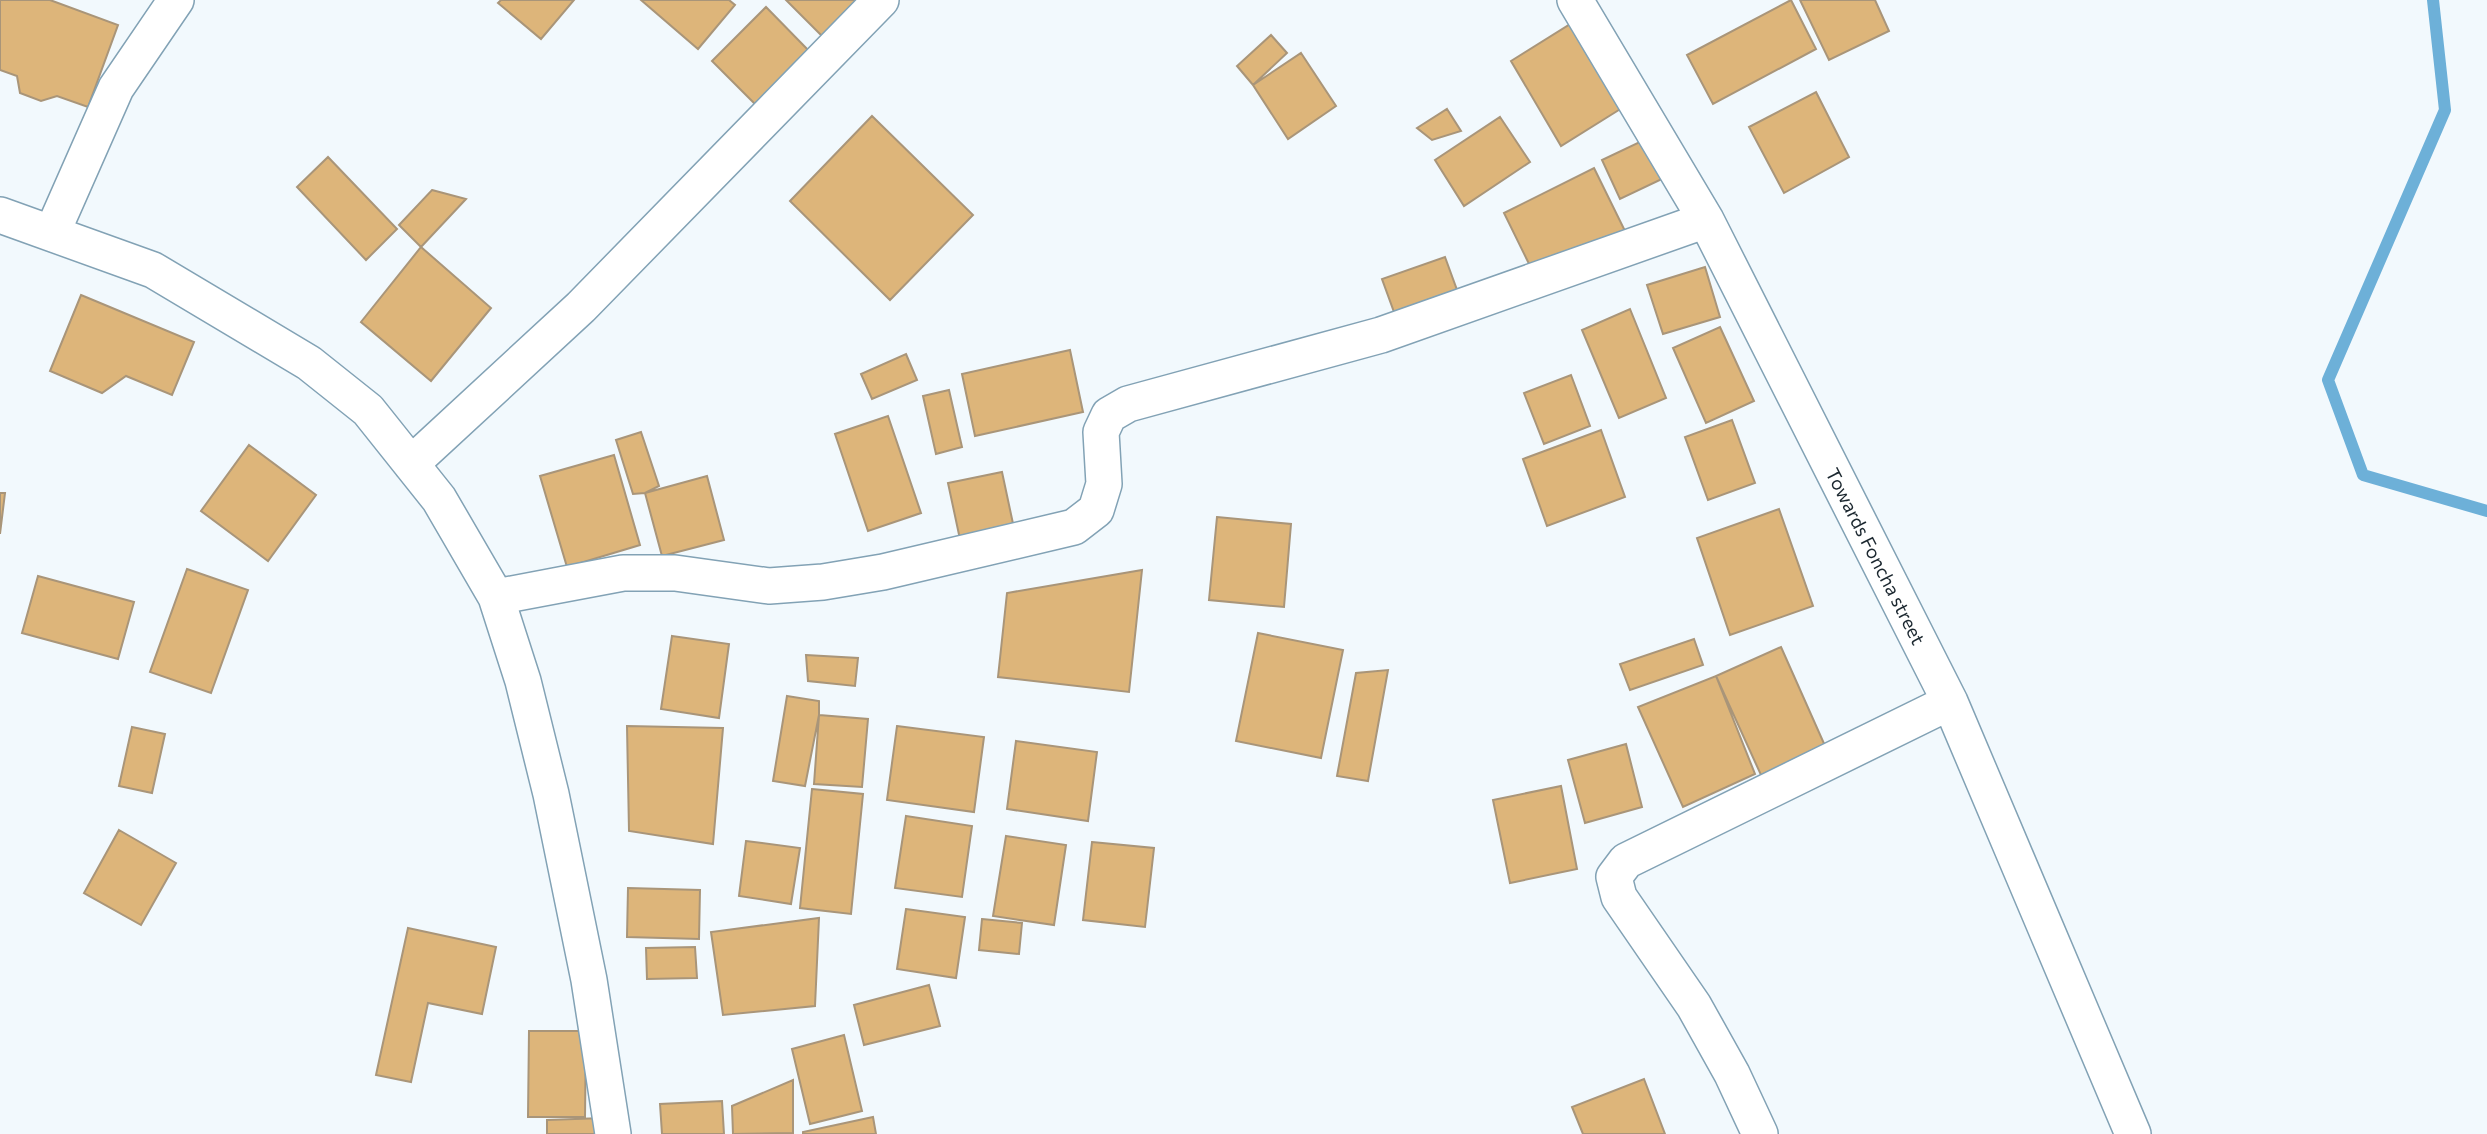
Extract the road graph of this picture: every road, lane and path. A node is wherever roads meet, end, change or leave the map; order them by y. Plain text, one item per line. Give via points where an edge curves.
1 (176, 0) edge
2 (881, 0) edge
3 (1575, 0) edge
4 (0, 215) edge
5 (1706, 220) junction
6 (52, 233) junction
7 (411, 464) junction
8 (496, 597) junction
9 (1950, 702) junction
10 (613, 1134) edge
11 (1760, 1134) edge
12 (2133, 1134) edge

1 - 6 street via 116,88
2 - 7 street via 581,307
3 - 5 street, Towards Foncha street
4 - 6 street
5 - 8 street via 1381,335 1128,404 1108,415 1101,432 1104,484 1096,510 1074,527 823,582 769,586 675,573 623,573
5 - 9 street, Towards Foncha street
6 - 7 street via 153,270 309,363 368,410
7 - 8 street via 439,499
8 - 10 street via 551,794 589,981
9 - 11 street via 1626,861 1614,877 1619,897 1694,1006
9 - 12 street, Towards Foncha street

